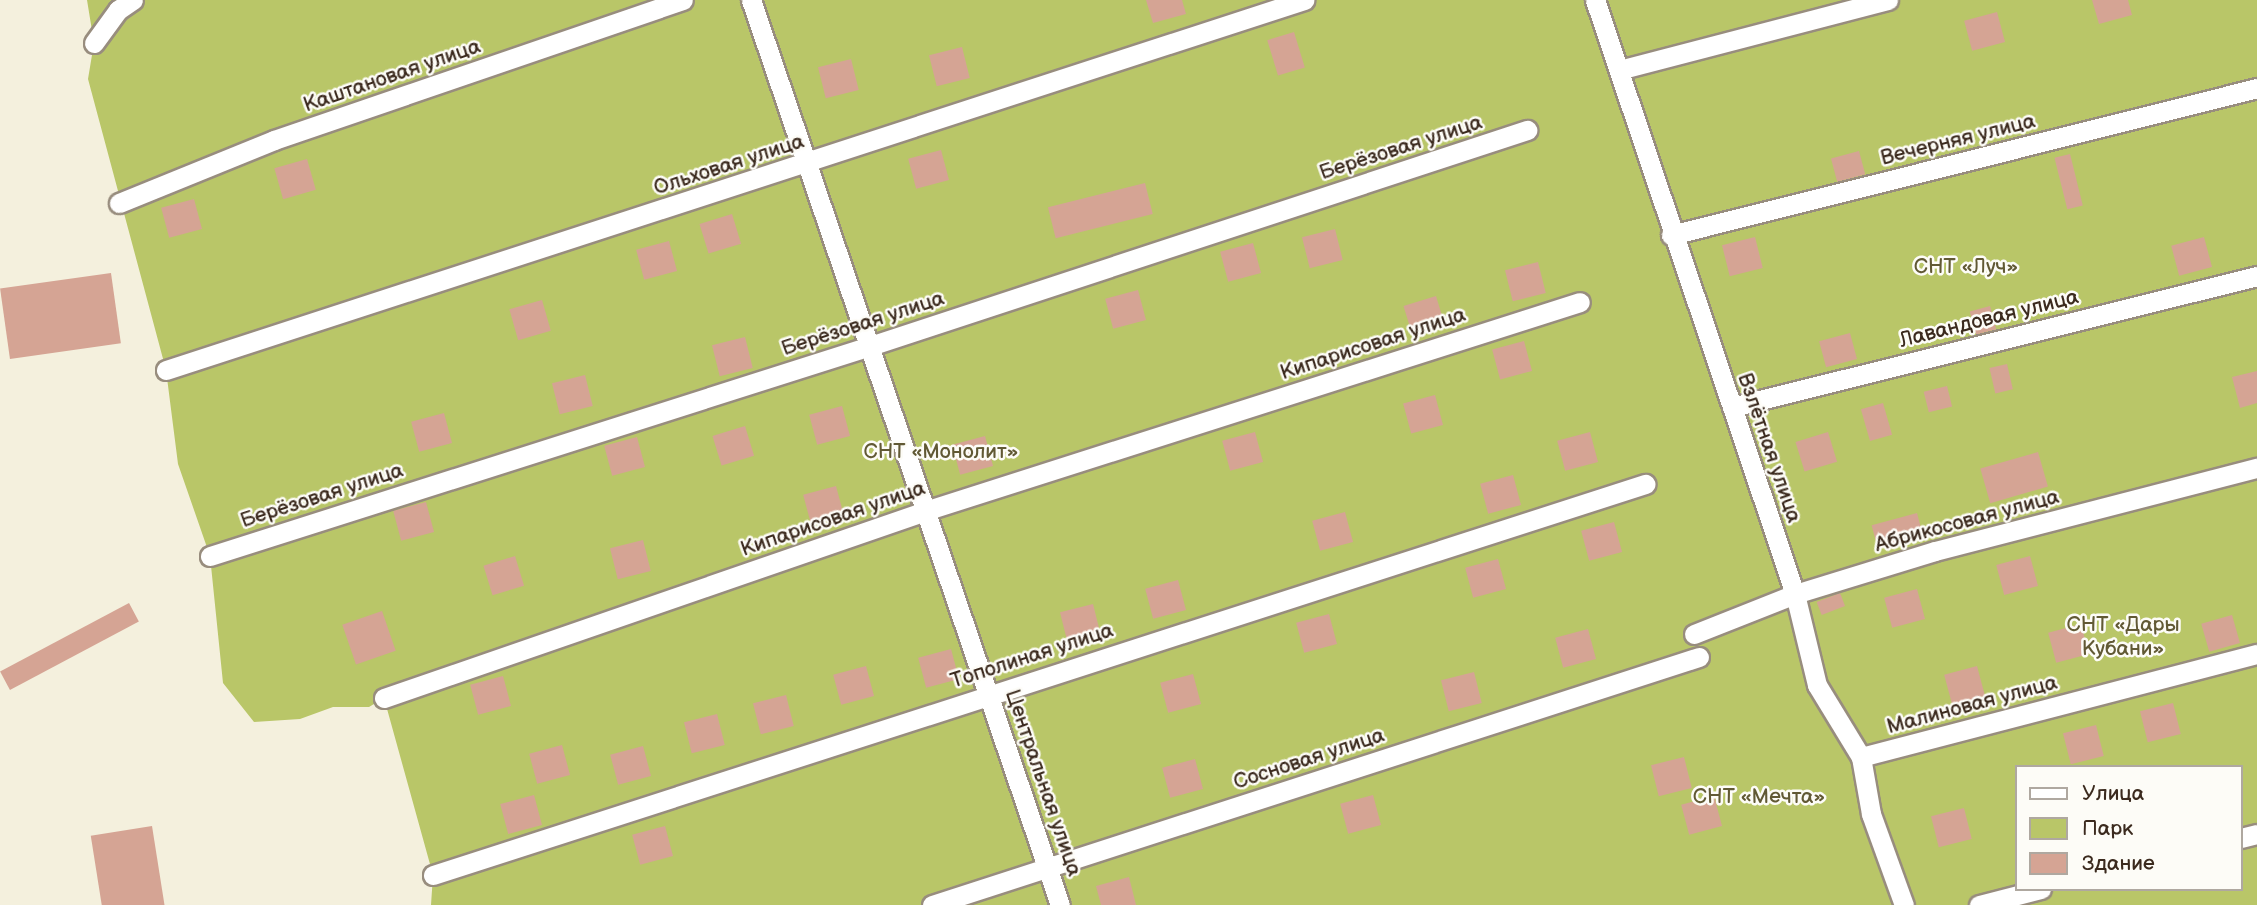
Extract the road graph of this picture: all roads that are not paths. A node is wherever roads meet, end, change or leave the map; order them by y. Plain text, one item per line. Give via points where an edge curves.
1 (133, 0) edge
2 (683, 0) edge
3 (751, 0) edge
4 (1304, 0) edge
5 (1595, 0) edge
6 (1888, 0) edge
7 (94, 43) dead end
8 (1619, 69) junction
9 (2257, 88) edge
10 (1527, 130) dead end
11 (806, 164) junction
12 (120, 203) dead end
13 (1671, 235) junction
14 (2257, 276) edge
15 (1580, 302) dead end
16 (870, 346) junction
17 (166, 370) dead end
18 (1732, 407) junction
19 (2257, 468) edge
20 (1645, 484) dead end
21 (928, 510) junction
22 (210, 556) dead end
23 (1795, 594) junction
24 (1694, 634) dead end
25 (2257, 654) edge
26 (1699, 657) dead end
27 (989, 693) junction
28 (384, 698) dead end
29 (1861, 757) junction
30 (1047, 868) junction
31 (433, 875) dead end
32 (2033, 891) edge
33 (932, 905) edge
34 (1060, 905) edge
35 (1904, 905) edge
36 (1979, 905) edge

1 - 7 street via 118,10
2 - 12 street, Каштановая улица via 274,140
3 - 11 street, Центральная улица
4 - 11 street, Ольховая улица
5 - 8 street, Взлётная улица
6 - 8 street
8 - 13 street, Взлётная улица
9 - 13 street, Вечерняя улица
10 - 16 street, Берёзовая улица
11 - 16 street, Центральная улица
11 - 17 street, Ольховая улица
13 - 18 street, Взлётная улица
14 - 18 street, Лавандовая улица
15 - 21 street, Кипарисовая улица
16 - 21 street, Центральная улица
16 - 22 street, Берёзовая улица
18 - 23 street, Взлётная улица
19 - 23 street, Абрикосовая улица via 1935,551
20 - 27 street, Тополиная улица
21 - 27 street, Центральная улица
21 - 28 street, Кипарисовая улица
23 - 24 street, Абрикосовая улица
23 - 29 street, Взлётная улица via 1817,685
25 - 29 street, Малиновая улица
26 - 30 street, Сосновая улица
27 - 30 street, Центральная улица
27 - 31 street, Тополиная улица
29 - 35 street, Взлётная улица via 1871,814
30 - 33 street, Сосновая улица
30 - 34 street, Центральная улица
32 - 36 street

